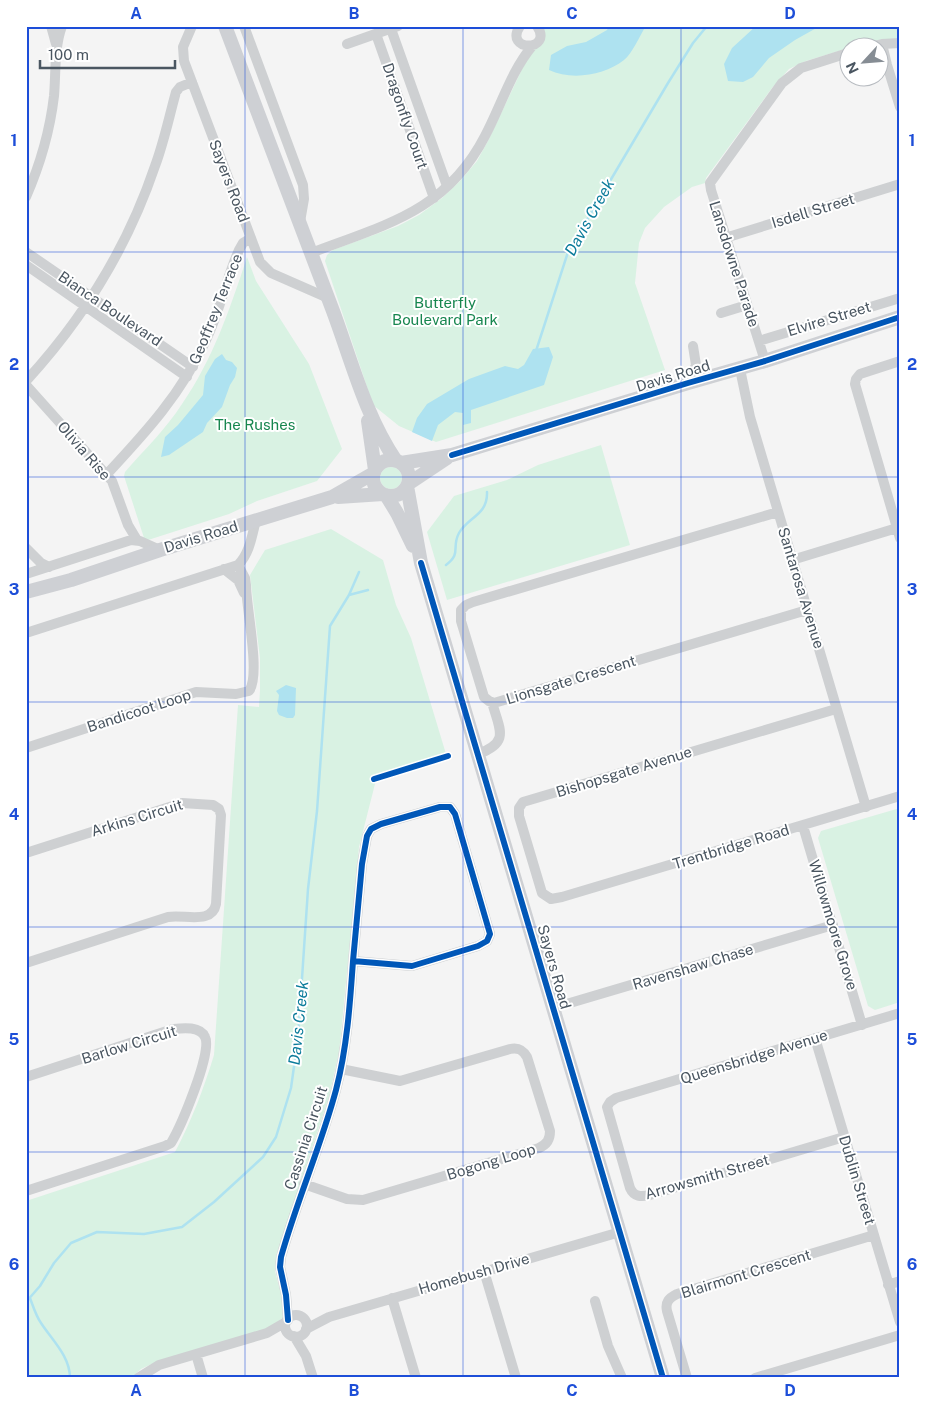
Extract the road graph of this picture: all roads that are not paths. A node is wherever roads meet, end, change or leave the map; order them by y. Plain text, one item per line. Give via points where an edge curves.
1 (51, 26) edge
2 (62, 26) edge
3 (192, 26) edge
4 (225, 26) edge
5 (244, 26) edge
6 (395, 28) edge
7 (539, 29) edge
8 (516, 32) edge
9 (376, 34) junction
10 (347, 44) dead end
11 (533, 45) junction
12 (57, 48) junction
13 (838, 56) edge
14 (519, 64) junction
15 (888, 65) edge
16 (192, 82) junction
17 (900, 107) edge
18 (900, 184) edge
19 (447, 186) junction
20 (26, 197) edge
21 (434, 198) junction
22 (300, 224) junction
23 (251, 238) junction
24 (725, 238) junction
25 (26, 252) edge
26 (311, 253) junction
27 (26, 265) edge
28 (328, 298) junction
29 (900, 298) edge
30 (89, 302) junction
31 (747, 305) junction
32 (721, 313) dead end
33 (900, 317) edge
34 (759, 341) junction
35 (693, 346) dead end
36 (765, 361) junction
37 (900, 361) edge
38 (193, 367) junction
39 (740, 369) junction
40 (187, 377) junction
41 (26, 381) edge
42 (688, 383) junction
43 (26, 385) edge
44 (366, 405) junction
45 (452, 455) junction
46 (399, 462) junction
47 (374, 472) junction
48 (107, 474) junction
49 (407, 485) junction
50 (384, 494) junction
51 (332, 497) junction
52 (778, 512) junction
53 (256, 520) junction
54 (128, 525) junction
55 (898, 533) edge
56 (137, 540) junction
57 (123, 542) junction
58 (160, 550) junction
59 (29, 552) edge
60 (792, 560) junction
61 (421, 563) junction
62 (238, 565) junction
63 (49, 567) junction
64 (224, 570) junction
65 (29, 573) edge
66 (71, 580) junction
67 (26, 592) edge
68 (26, 599) edge
69 (246, 599) junction
70 (807, 610) junction
71 (26, 633) edge
72 (492, 702) junction
73 (836, 709) junction
74 (26, 748) edge
75 (478, 754) junction
76 (900, 796) edge
77 (866, 807) junction
78 (803, 826) junction
79 (26, 853) edge
80 (562, 898) joint
81 (833, 925) junction
82 (354, 961) junction
83 (26, 963) edge
84 (553, 1008) junction
85 (900, 1013) edge
86 (862, 1025) junction
87 (815, 1038) junction
88 (341, 1069) junction
89 (26, 1077) edge
90 (610, 1102) joint
91 (844, 1137) junction
92 (304, 1184) junction
93 (26, 1191) edge
94 (620, 1232) junction
95 (874, 1236) junction
96 (484, 1271) junction
97 (900, 1281) edge
98 (888, 1284) junction
99 (286, 1295) junction
100 (392, 1298) junction
101 (596, 1301) dead end
102 (301, 1317) junction
103 (329, 1317) junction
104 (287, 1321) junction
105 (900, 1322) edge
106 (306, 1330) junction
107 (267, 1333) junction
108 (292, 1335) junction
109 (900, 1335) edge
110 (196, 1354) junction
111 (306, 1356) junction
112 (138, 1378) edge
113 (204, 1378) edge
114 (313, 1378) edge
115 (416, 1378) edge
116 (516, 1378) edge
117 (622, 1378) edge
118 (664, 1378) edge
119 (687, 1378) edge
120 (755, 1378) edge

1 - 12 street
2 - 12 street
3 - 16 street, Sayers Road via 182,54
4 - 22 street
5 - 22 street via 303,185
6 - 9 street, Dragonfly Court
6 - 19 street, Dragonfly Court
7 - 11 street via 537,43
8 - 11 street via 523,45
8 - 14 street
9 - 10 street, Dragonfly Court
9 - 21 street, Dragonfly Court
11 - 14 street
12 - 20 street via 50,120 39,164
13 - 24 street, Lansdowne Parade via 801,68 782,83 710,182
14 - 19 street via 477,150
15 - 17 street
16 - 23 street, Sayers Road
16 - 30 street via 176,92 148,184 128,231
18 - 24 street, Isdell Street
19 - 21 street
21 - 26 street via 399,220
22 - 26 street
23 - 28 street, Sayers Road via 266,269
23 - 38 street, Geoffrey Terrace via 239,250
24 - 31 street, Lansdowne Parade
25 - 30 street, Bianca Boulevard
26 - 28 street
27 - 30 street, Bianca Boulevard
28 - 44 street
29 - 34 street, Elvire Street
30 - 38 street, Bianca Boulevard
30 - 40 street, Bianca Boulevard
30 - 41 street
31 - 32 street
31 - 34 street, Lansdowne Parade
33 - 36 street, Davis Road
34 - 36 street, Lansdowne Parade
35 - 42 street via 696,365
36 - 39 street, Davis Road
37 - 55 street via 860,374 855,384
38 - 40 street, Geoffrey Terrace
39 - 42 street, Davis Road
39 - 52 street, Santarosa Avenue via 750,417
40 - 48 street, Geoffrey Terrace via 158,418
42 - 45 street, Davis Road
43 - 48 street, Olivia Rise
44 - 46 street via 380,436
44 - 47 street
45 - 46 street
45 - 49 street
46 - 47 street via 382,462
46 - 49 street via 408,472
47 - 50 street via 375,485
47 - 51 street, Davis Road
48 - 54 street, Olivia Rise via 116,488
49 - 50 street via 396,495
49 - 61 street, Sayers Road
50 - 51 street, Davis Road
50 - 61 street, Sayers Road via 400,518
51 - 53 street, Davis Road
52 - 60 street, Santarosa Avenue
52 - 72 street, Lionsgate Crescent via 466,605 460,613 461,621 484,697
53 - 58 street, Davis Road
53 - 62 street via 248,550
54 - 56 street, Olivia Rise
54 - 57 street
55 - 60 street
56 - 57 street
56 - 58 street
57 - 63 street
58 - 66 street, Davis Road
59 - 63 street
59 - 65 street
60 - 70 street, Santarosa Avenue
61 - 75 street, Sayers Road
62 - 64 street
62 - 69 street, Bandicoot Loop via 245,578
63 - 65 street
64 - 69 street, Bandicoot Loop via 238,580
64 - 71 street
66 - 67 street, Davis Road
66 - 68 street, Davis Road
69 - 74 street, Bandicoot Loop via 254,658 249,691 236,694 196,692
70 - 72 street, Lionsgate Crescent
70 - 73 street, Santarosa Avenue
72 - 75 street via 500,736 493,748
73 - 77 street, Santarosa Avenue
73 - 80 street, Bishopsgate Avenue via 523,802 519,816 542,892 551,899
75 - 84 street, Sayers Road
76 - 77 street, Trentbridge Road
77 - 78 street, Trentbridge Road
78 - 80 street, Trentbridge Road
78 - 81 street, Willowmoore Grove
79 - 83 street, Arkins Circuit via 182,803 213,805 221,815 216,904 211,914 205,917 168,917
81 - 84 street, Ravenshaw Chase
81 - 86 street, Willowmoore Grove
82 - 82 street, Cassinia Circuit via 412,966 487,941 490,930 455,814 450,807 381,824 369,832 362,864
82 - 88 street, Cassinia Circuit
84 - 94 street, Sayers Road
85 - 86 street, Queensbridge Avenue
86 - 87 street, Queensbridge Avenue
87 - 90 street, Queensbridge Avenue
87 - 91 street, Dublin Street
88 - 92 street, Cassinia Circuit
88 - 92 street, Bogong Loop via 400,1081 510,1049 520,1049 527,1057 550,1131 549,1139 539,1148 363,1200 347,1199
89 - 93 street, Barlow Circuit via 173,1029 198,1030 206,1040 206,1057 201,1073 171,1143
90 - 91 street, Arrowsmith Street via 607,1111 630,1188 640,1196
91 - 95 street, Dublin Street
92 - 99 street, Cassinia Circuit via 281,1257 280,1273
94 - 96 street, Homebush Drive
94 - 118 street, Sayers Road
95 - 98 street, Dublin Street
95 - 119 street, Blairmont Crescent via 669,1298 667,1311
96 - 100 street, Homebush Drive
96 - 116 street
97 - 98 street
98 - 105 street, Dublin Street
99 - 102 street, Cassinia Circuit
99 - 104 street, Cassinia Circuit
100 - 103 street, Homebush Drive
100 - 115 street
101 - 117 street via 608,1346
102 - 103 street, Homebush Drive
102 - 104 street via 293,1316
102 - 106 street via 307,1324
103 - 106 street, Homebush Drive
104 - 107 street
104 - 108 street via 286,1329
106 - 108 street via 300,1336
106 - 111 street
107 - 108 street
107 - 110 street
108 - 111 street
109 - 120 street
110 - 112 street via 152,1368
110 - 113 street
111 - 114 street

